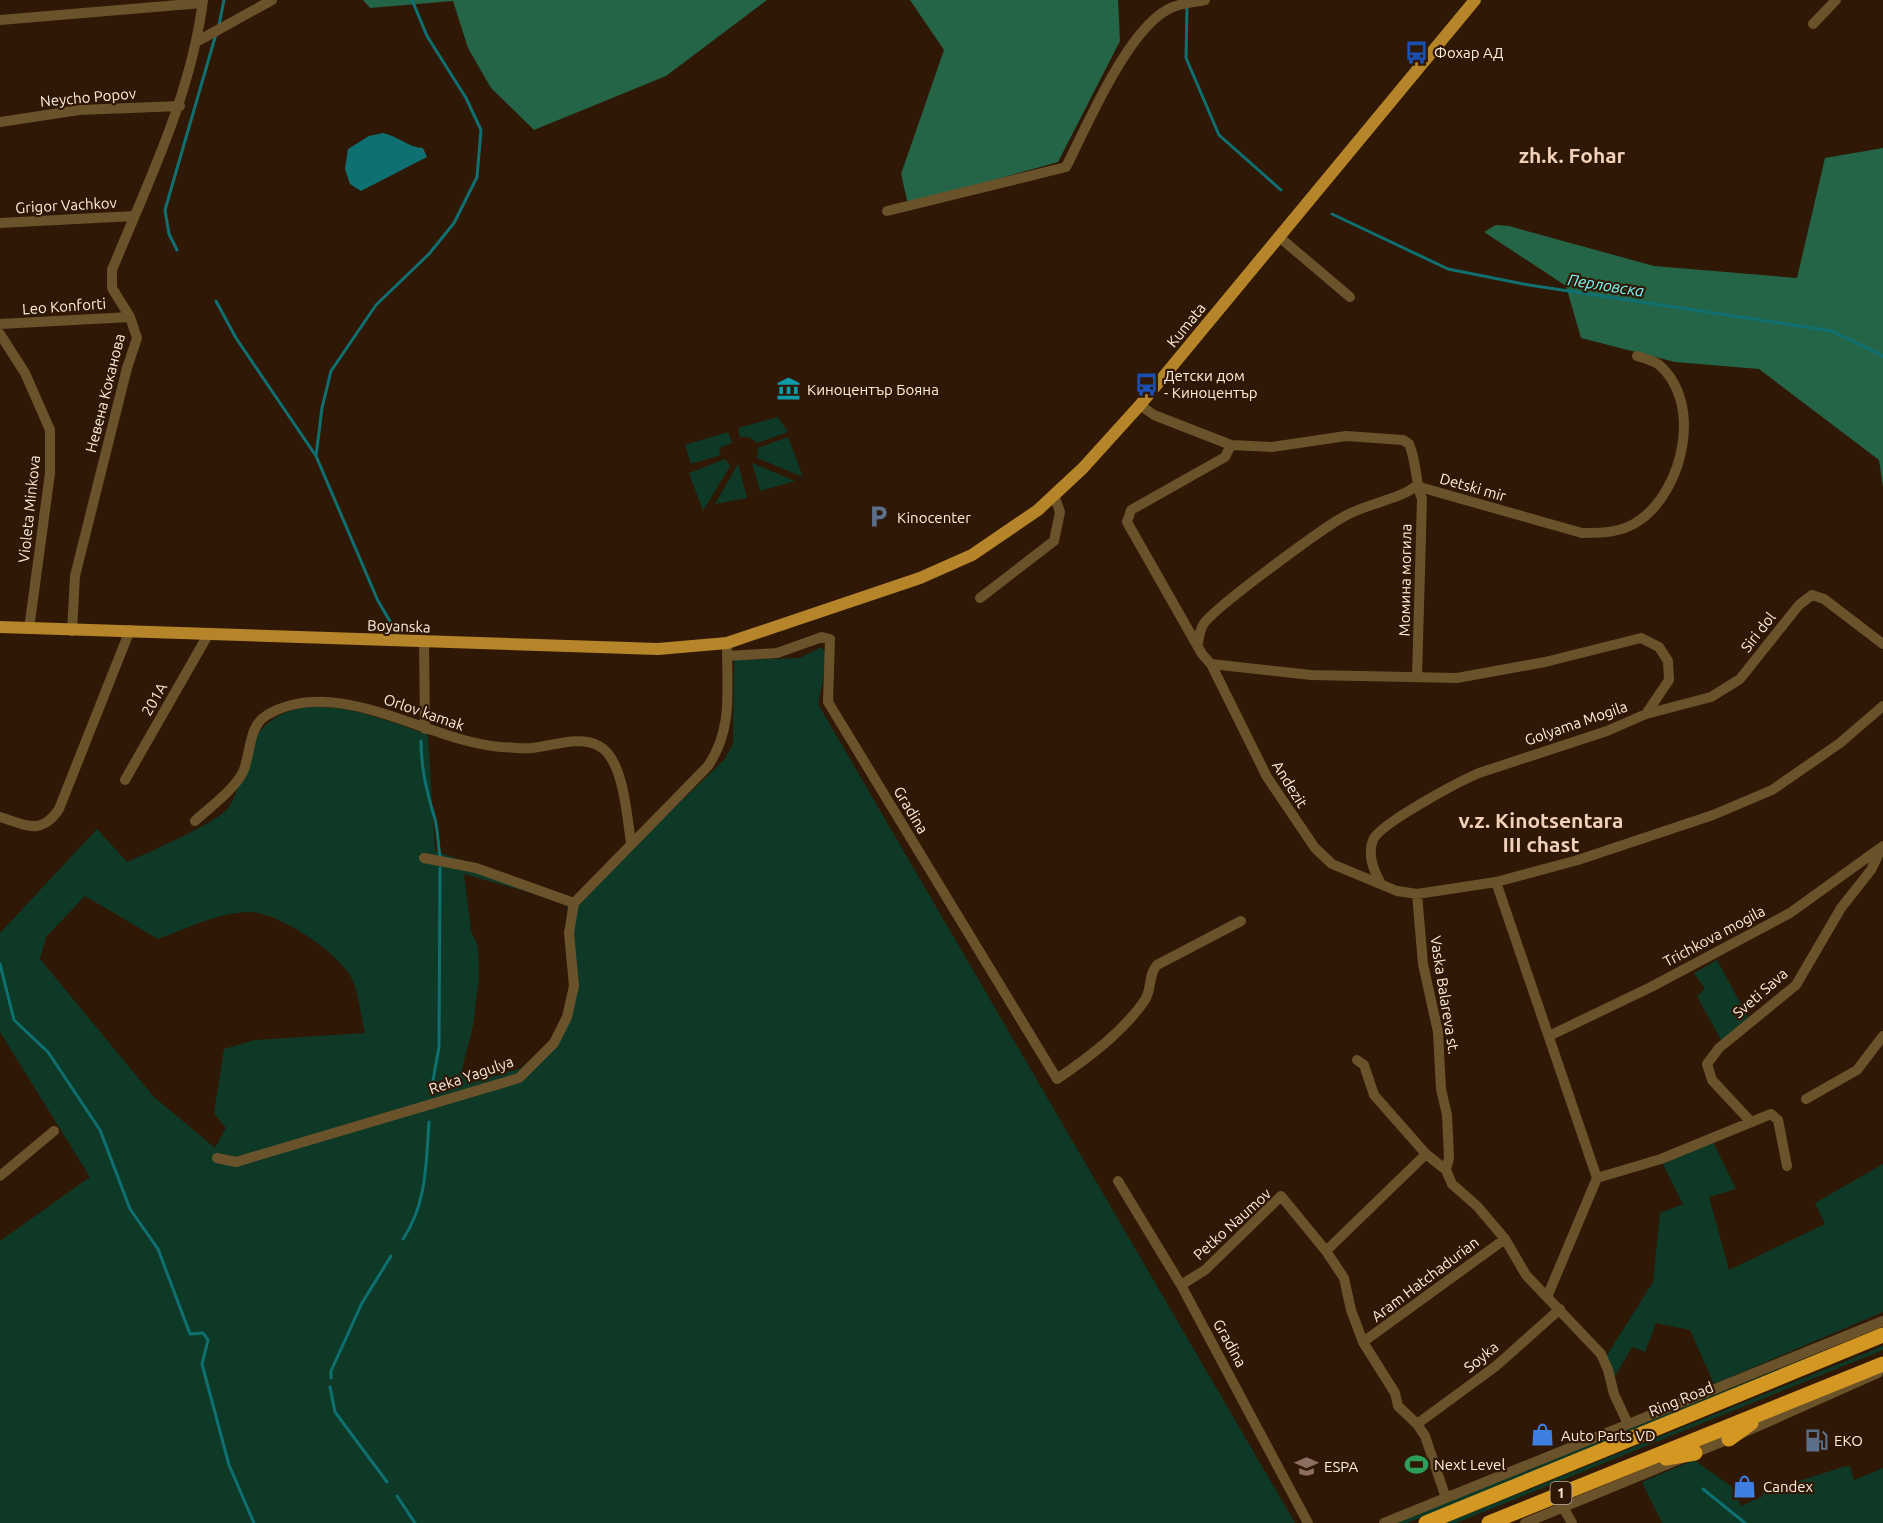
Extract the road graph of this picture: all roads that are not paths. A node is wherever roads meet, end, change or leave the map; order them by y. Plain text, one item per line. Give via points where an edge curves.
1 (272, 0) edge
2 (1205, 0) edge
3 (1475, 0) edge
4 (1836, 0) edge
5 (202, 1) edge
6 (0, 20) edge
7 (1813, 24) dead end
8 (196, 42) junction
9 (180, 106) junction
10 (0, 122) edge
11 (887, 211) dead end
12 (134, 216) junction
13 (0, 223) edge
14 (1278, 236) junction
15 (1350, 297) dead end
16 (130, 317) junction
17 (0, 324) edge
18 (0, 333) edge
19 (1636, 356) dead end
20 (1140, 405) junction
21 (1231, 445) junction
22 (1416, 486) junction
23 (1054, 495) junction
24 (980, 598) dead end
25 (794, 619) joint
26 (0, 627) edge
27 (29, 629) junction
28 (130, 630) junction
29 (72, 631) junction
30 (209, 633) junction
31 (424, 642) junction
32 (727, 643) junction
33 (1198, 643) junction
34 (1883, 644) edge
35 (727, 656) junction
36 (1211, 664) junction
37 (1417, 677) junction
38 (1883, 706) edge
39 (1646, 714) junction
40 (425, 729) junction
41 (125, 780) dead end
42 (0, 817) edge
43 (195, 821) dead end
44 (631, 843) junction
45 (1883, 846) edge
46 (424, 858) dead end
47 (1496, 882) junction
48 (1381, 884) junction
49 (1417, 894) junction
50 (574, 903) junction
51 (1241, 921) dead end
52 (1549, 1036) junction
53 (1883, 1036) edge
54 (1357, 1060) dead end
55 (1806, 1099) dead end
56 (1751, 1122) junction
57 (54, 1131) dead end
58 (1426, 1154) junction
59 (217, 1158) dead end
60 (1787, 1166) dead end
61 (1446, 1170) junction
62 (0, 1176) edge
63 (1597, 1178) junction
64 (1119, 1181) dead end
65 (1505, 1239) junction
66 (1326, 1251) junction
67 (1181, 1285) junction
68 (1547, 1298) junction
69 (1560, 1309) junction
70 (1883, 1322) edge
71 (1883, 1335) edge
72 (1363, 1342) junction
73 (1838, 1353) junction
74 (1883, 1364) edge
75 (1883, 1371) edge
76 (1768, 1411) junction
77 (1418, 1424) junction
78 (1628, 1424) junction
79 (1729, 1439) junction
80 (1695, 1453) junction
81 (1634, 1464) junction
82 (1446, 1498) junction
83 (1563, 1507) junction
84 (1308, 1523) edge
85 (1384, 1523) edge
86 (1426, 1523) edge
87 (1489, 1523) edge
88 (1525, 1523) edge
89 (1572, 1523) edge

1 - 8 street
2 - 11 street via 1172,7 1153,20 1118,64 1066,167
3 - 14 main road, Kumata
4 - 7 street
5 - 6 street
5 - 8 street, Невена Коканова
8 - 9 street, Невена Коканова
9 - 10 street, Neycho Popov via 79,110
9 - 12 street, Невена Коканова
12 - 13 street, Grigor Vachkov
12 - 16 street, Невена Коканова via 112,270 112,288
14 - 15 street
14 - 20 main road, Kumata
16 - 17 street, Leo Konforti
16 - 29 street, Невена Коканова via 136,338 75,576
18 - 27 street, Violeta Minkova via 25,373 50,430 50,473
19 - 22 street, Detski mir via 1657,363 1666,374 1681,401 1686,431 1678,465 1655,505 1641,520 1607,533 1582,533
20 - 21 street, Detski mir via 1154,415
20 - 23 main road, Kumata
21 - 22 street, Detski mir via 1272,447 1346,436 1403,440 1412,451
21 - 33 street via 1226,458 1131,510 1127,522
22 - 33 street via 1344,516 1203,624
22 - 37 street, Момина могила via 1422,499
23 - 24 street via 1059,512 1054,541
23 - 25 main road, Kumata via 972,555 920,578
25 - 32 main road, Boyanska
26 - 27 main road, Boyanska
27 - 29 main road, Boyanska
28 - 29 main road, Boyanska
28 - 30 main road, Boyanska
28 - 42 street via 59,809 42,826 30,827
30 - 31 main road, Boyanska
30 - 41 street, 201А
31 - 32 main road, Boyanska via 658,649
31 - 40 street
32 - 35 street
33 - 36 street
34 - 39 street, Siri dol via 1824,599 1812,595 1799,605 1740,679 1710,697
35 - 44 street via 724,735 719,749 708,766
35 - 51 street, Gradina via 777,653 822,637 830,639 828,702 1057,1079 1096,1051 1145,1000 1157,965
36 - 37 street, Golyama Mogila via 1311,675
36 - 48 street, Andezit via 1267,777 1315,848 1332,864
37 - 39 street, Golyama Mogila via 1457,678 1545,662 1641,638 1659,647 1668,662 1669,680
38 - 47 street via 1840,743 1772,790 1648,837
39 - 48 street, Golyama Mogila via 1607,731 1479,773 1388,825 1374,837 1370,851
40 - 43 street, Orlov kamak via 369,709 327,702 308,702 273,712 255,728 242,772
40 - 44 street, Orlov kamak via 475,745 529,749 574,741 601,746 615,767
44 - 50 street
45 - 52 street, Trichkova mogila via 1790,913
45 - 56 street, Sveti Sava via 1796,985 1719,1048 1707,1064 1712,1080
46 - 50 street via 476,868
47 - 49 street
47 - 52 street
48 - 49 street
49 - 61 street, Vaska Balareva st. via 1423,964 1438,1032 1441,1089 1447,1115
50 - 59 street, Reka Yagulya via 569,933 574,986 567,1017 554,1043 519,1078 236,1162
52 - 63 street
53 - 55 street via 1857,1070
54 - 58 street via 1364,1065 1374,1095
56 - 60 street via 1771,1114 1778,1120
56 - 63 street via 1661,1160
57 - 62 street
58 - 61 street
58 - 66 street
61 - 65 street via 1452,1184
63 - 68 street
64 - 67 street, Gradina
65 - 68 street via 1526,1275
65 - 72 street, Aram Hatchadurian
66 - 67 street, Petko Naumov via 1281,1196 1205,1270
66 - 72 street, Petko Naumov via 1344,1278
67 - 84 street, Gradina
68 - 69 street
69 - 77 street, Soyka via 1496,1366
69 - 78 street via 1601,1354
70 - 73 highway
70 - 78 street
71 - 73 highway, Ring Road / 1
72 - 77 street, Petko Naumov via 1395,1394 1398,1406
73 - 86 highway, Ring Road / 1
74 - 76 highway, 1
75 - 79 street
76 - 79 highway
76 - 81 highway, 1
77 - 82 street, Petko Naumov
78 - 82 street
79 - 80 street
80 - 81 highway
80 - 83 street
81 - 87 highway, 1
82 - 85 street
83 - 88 street
83 - 89 street

